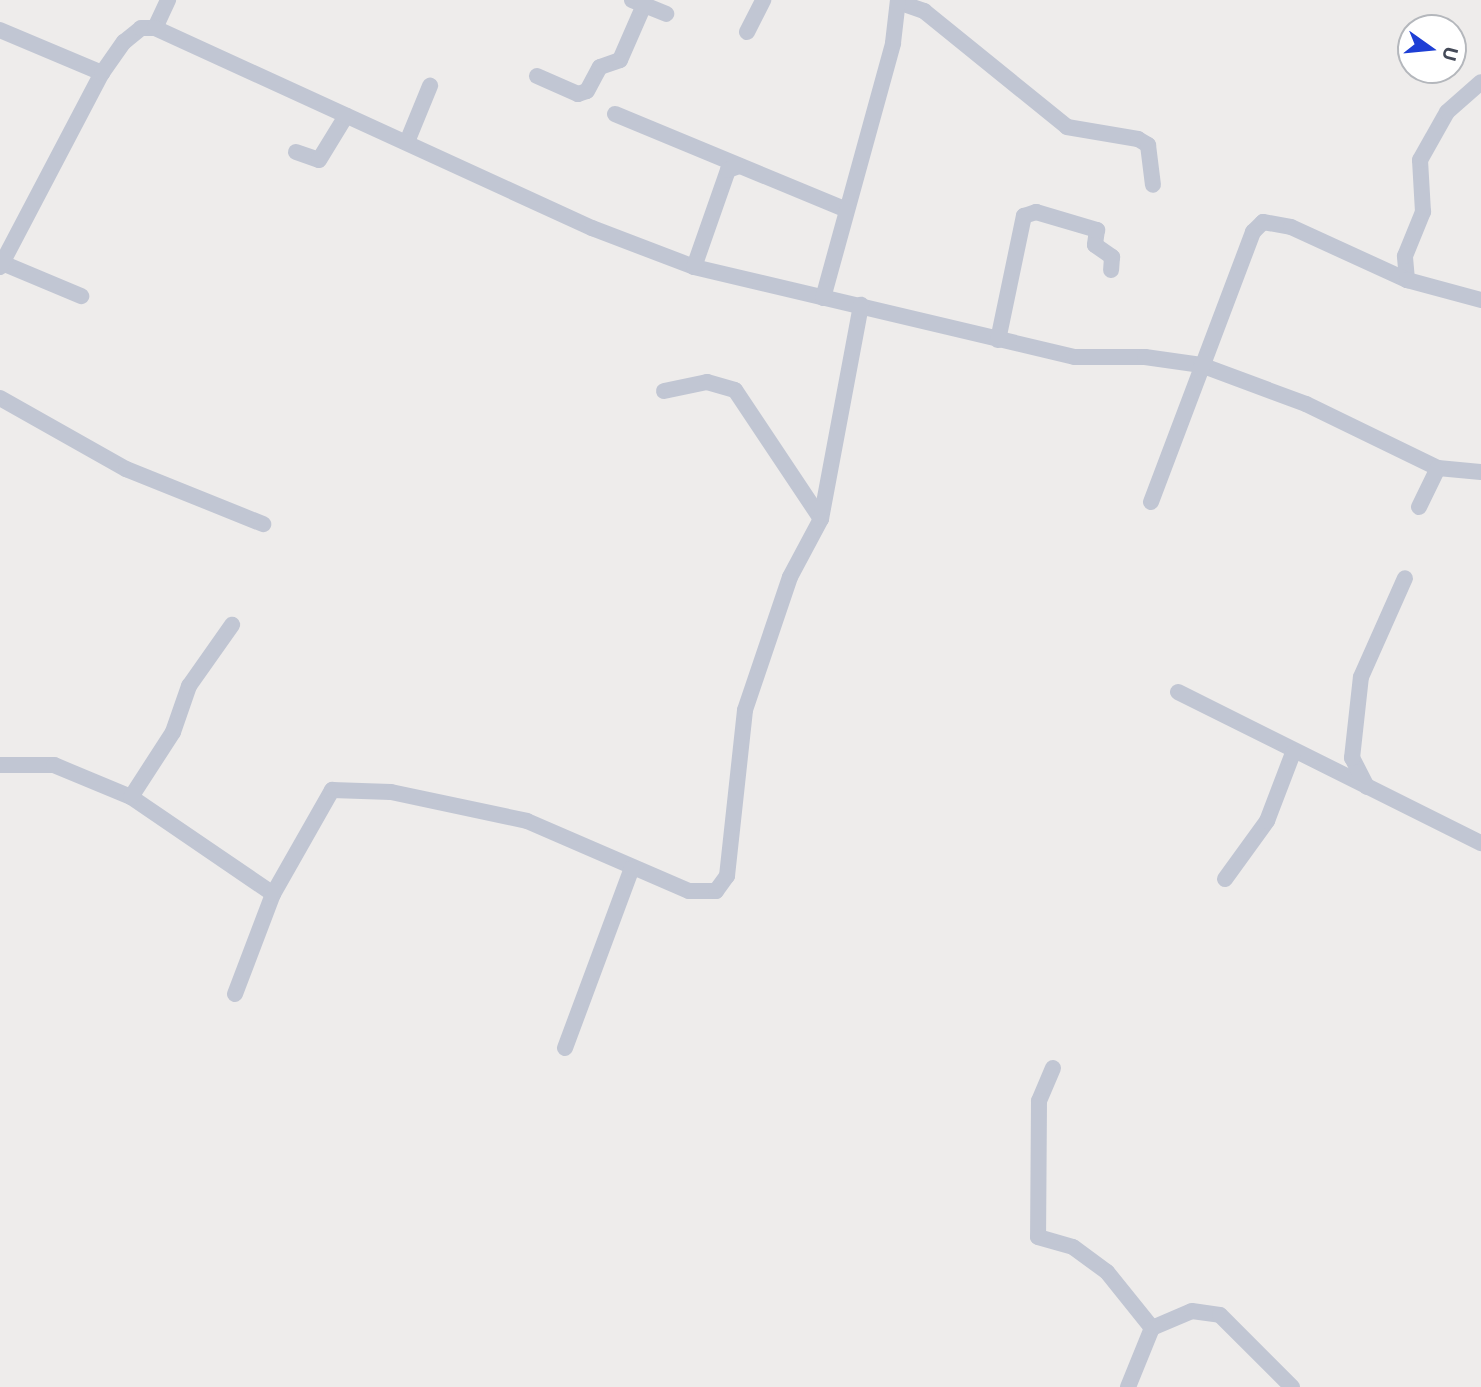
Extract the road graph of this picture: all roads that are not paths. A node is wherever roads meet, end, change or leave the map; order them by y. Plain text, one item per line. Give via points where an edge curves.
1 (168, 0) edge
2 (763, 0) edge
3 (898, 1) edge
4 (638, 2) edge
5 (666, 13) dead end
6 (155, 28) junction
7 (0, 30) edge
8 (747, 32) dead end
9 (102, 73) junction
10 (537, 76) dead end
11 (1481, 82) edge
12 (430, 86) dead end
13 (615, 114) dead end
14 (346, 116) junction
15 (407, 142) junction
16 (296, 152) dead end
17 (739, 166) junction
18 (1153, 186) dead end
19 (844, 209) junction
20 (1, 265) edge
21 (694, 267) junction
22 (1111, 270) dead end
23 (1408, 280) junction
24 (81, 296) dead end
25 (823, 298) junction
26 (1481, 300) edge
27 (861, 306) junction
28 (998, 340) junction
29 (1201, 365) junction
30 (664, 391) dead end
31 (0, 398) edge
32 (1438, 468) junction
33 (1481, 472) edge
34 (1151, 502) dead end
35 (1419, 507) dead end
36 (821, 519) junction
37 (263, 524) dead end
38 (1405, 578) dead end
39 (232, 625) dead end
40 (1178, 692) dead end
41 (1293, 753) junction
42 (0, 765) edge
43 (1367, 787) junction
44 (131, 797) junction
45 (1481, 843) edge
46 (632, 868) junction
47 (1225, 879) dead end
48 (273, 894) junction
49 (235, 994) dead end
50 (565, 1048) dead end
51 (1053, 1068) dead end
52 (1152, 1328) junction
53 (1128, 1387) edge
54 (1293, 1387) edge

1 - 6 street
2 - 8 street
3 - 18 street via 924,11 1067,127 1148,145
3 - 19 street via 893,43
4 - 5 street
4 - 10 street via 620,60 600,67 587,91 578,94
6 - 9 street via 141,28 124,41
6 - 14 street
7 - 9 street
9 - 20 street
11 - 23 street via 1447,112 1420,160 1423,212 1405,256
12 - 15 street
13 - 17 street
14 - 15 street
14 - 16 street via 319,160
15 - 21 street via 592,228
17 - 19 street
17 - 21 street via 728,170
19 - 25 street
20 - 24 street
21 - 25 street
22 - 28 street via 1112,257 1095,245 1097,230 1036,212 1024,216
23 - 26 street
23 - 29 street via 1291,227 1263,222 1253,232
25 - 27 street
27 - 28 street
27 - 36 street
28 - 29 street via 1075,357 1145,357
29 - 32 street via 1306,404
29 - 34 street
30 - 36 street via 707,382 735,390
31 - 37 street via 126,469
32 - 33 street
32 - 35 street
36 - 46 street via 790,577 745,709 727,876 716,891 701,892
38 - 43 street via 1361,677 1352,758
39 - 44 street via 190,686 173,732
40 - 41 street
41 - 43 street
41 - 47 street via 1267,821
42 - 44 street via 54,765
43 - 45 street
44 - 48 street
46 - 48 street via 527,821 391,792 332,790
46 - 50 street
48 - 49 street
51 - 52 street via 1039,1101 1038,1237 1073,1247 1107,1272
52 - 53 street
52 - 54 street via 1192,1311 1220,1315

